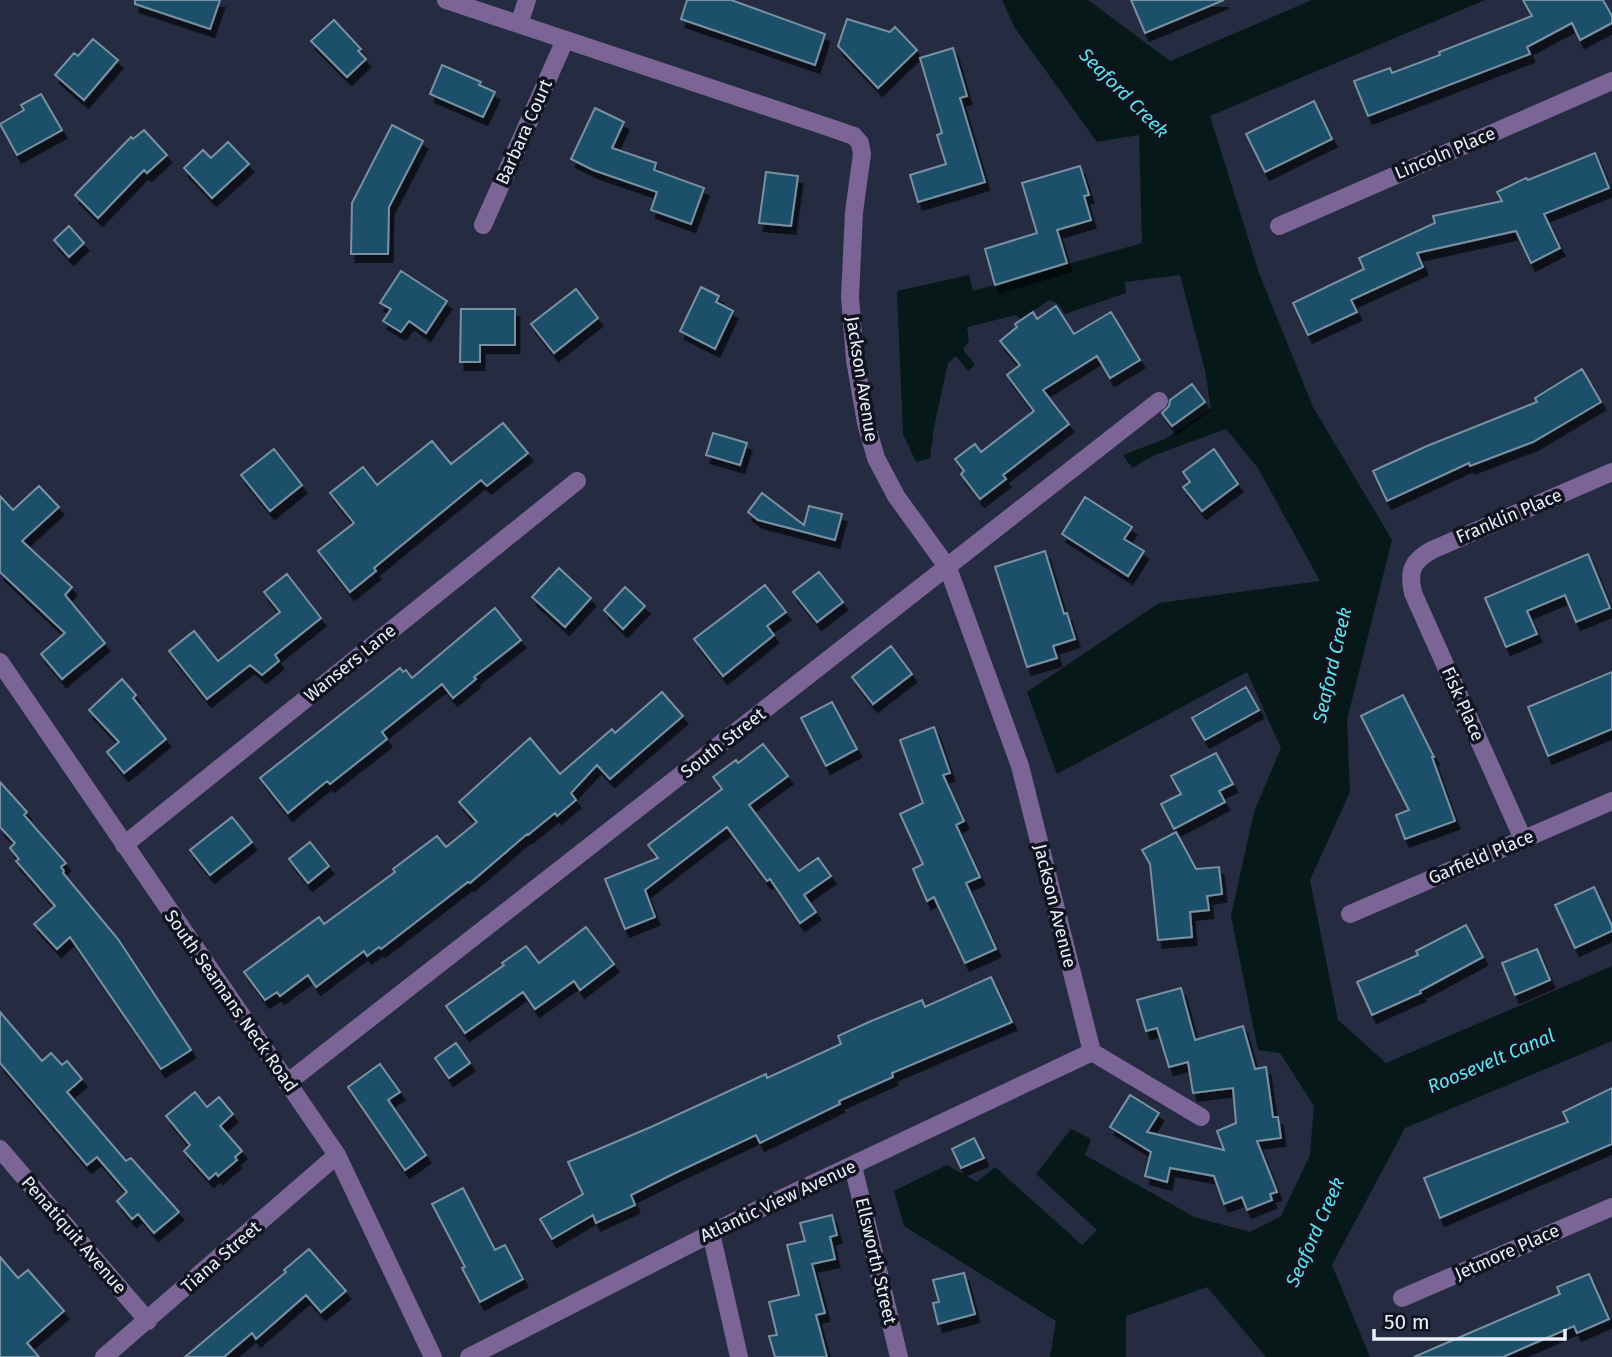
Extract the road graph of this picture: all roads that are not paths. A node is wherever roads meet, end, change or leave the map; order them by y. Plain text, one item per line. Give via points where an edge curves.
1 (446, 0) edge
2 (527, 0) edge
3 (519, 24) junction
4 (565, 40) junction
5 (1612, 81) edge
6 (483, 225) dead end
7 (1279, 226) dead end
8 (1159, 401) dead end
9 (1612, 472) edge
10 (577, 481) dead end
11 (1411, 567) joint
12 (948, 568) junction
13 (0, 662) edge
14 (1612, 801) edge
15 (1524, 839) junction
16 (124, 845) junction
17 (1350, 914) dead end
18 (1092, 1052) junction
19 (287, 1083) junction
20 (1201, 1117) dead end
21 (0, 1149) edge
22 (337, 1155) junction
23 (853, 1166) junction
24 (1612, 1207) edge
25 (711, 1233) junction
26 (1402, 1298) dead end
27 (148, 1321) junction
28 (104, 1357) edge
29 (433, 1357) edge
30 (468, 1357) edge
31 (739, 1357) edge
32 (899, 1357) edge

1 - 3 street, Jackson Avenue
2 - 3 street
3 - 4 street, Jackson Avenue
4 - 6 street, Barbara Court
4 - 12 street, Jackson Avenue via 854,136 860,144 850,297 866,423 876,458 896,496
5 - 7 street, Lincoln Place
8 - 12 street, South Street
9 - 11 street, Franklin Place via 1432,550
10 - 16 street, Wansers Lane
11 - 15 street, Fisk Place via 1413,593
12 - 18 street, Jackson Avenue via 1020,766
12 - 19 street, South Street
13 - 16 street, South Seamans Neck Road
14 - 15 street, Garfield Place
15 - 17 street, Garfield Place
16 - 19 street, South Seamans Neck Road
18 - 20 street
18 - 23 street, Atlantic View Avenue
19 - 22 street, South Seamans Neck Road
21 - 27 street, Penatiquit Avenue
22 - 27 street, Tiana Street
22 - 29 street, South Seamans Neck Road
23 - 25 street, Atlantic View Avenue
23 - 32 street, Ellsworth Street
24 - 26 street, Jetmore Place
25 - 30 street, Atlantic View Avenue
25 - 31 street
27 - 28 street, Tiana Street

